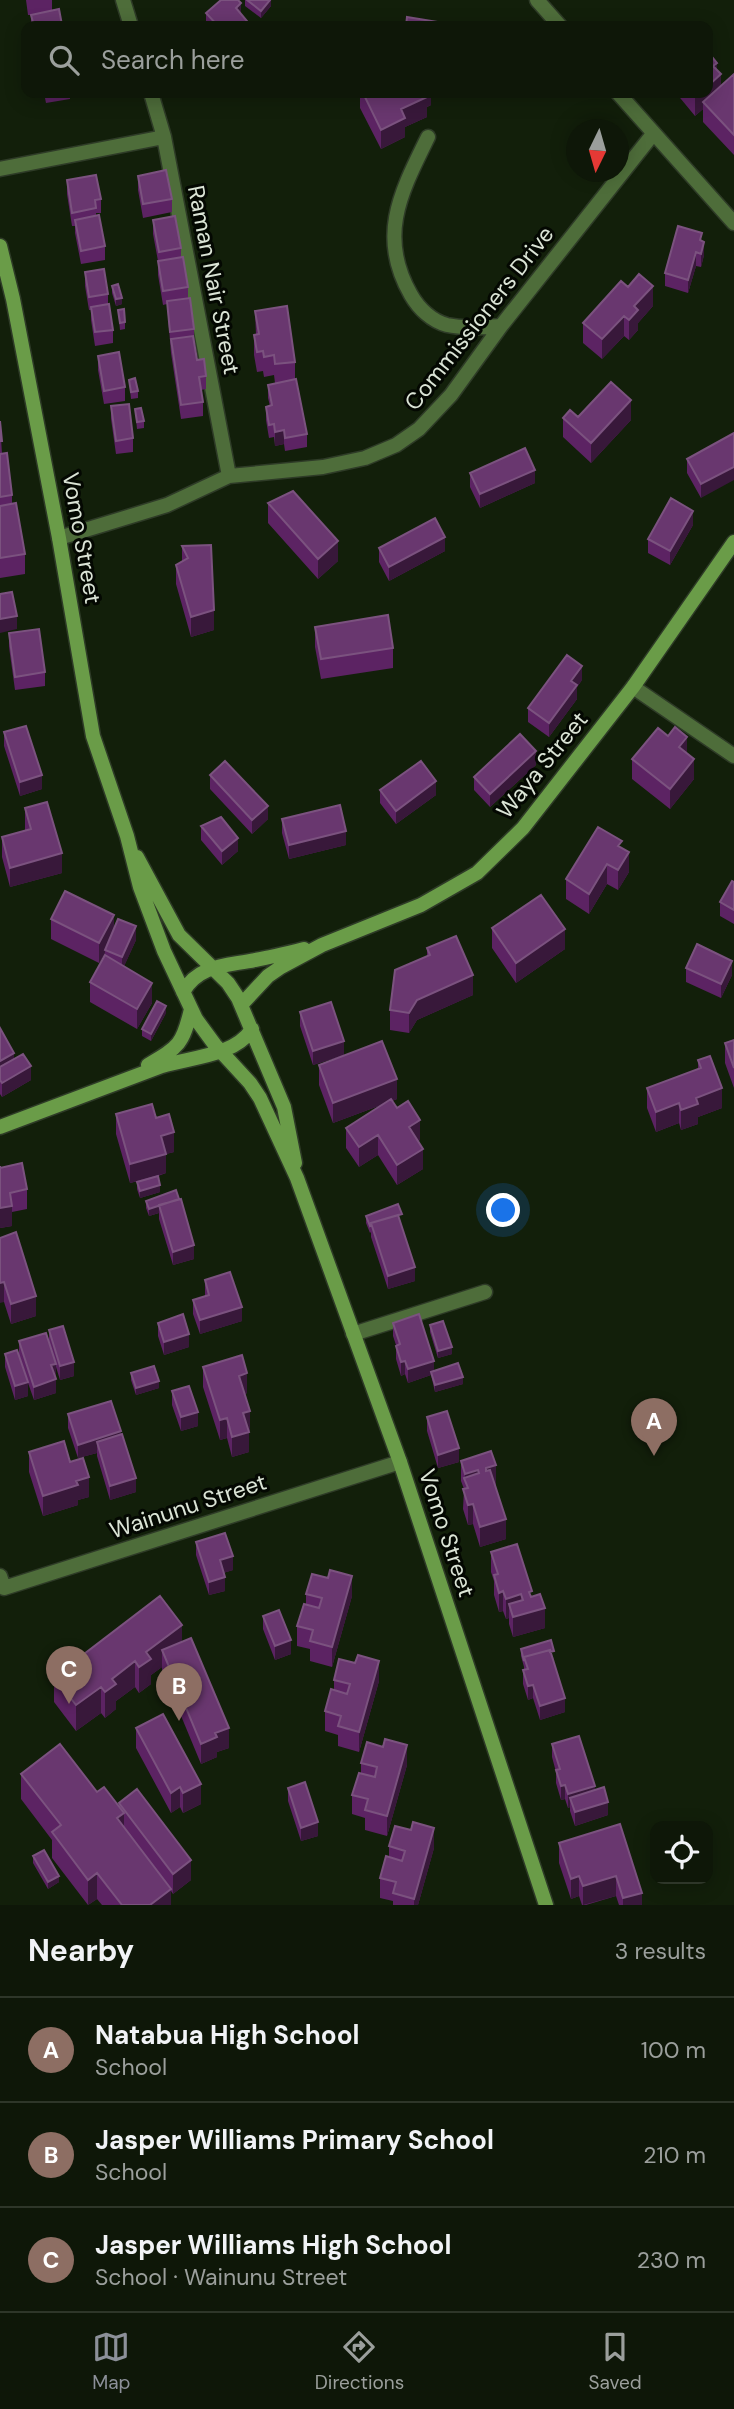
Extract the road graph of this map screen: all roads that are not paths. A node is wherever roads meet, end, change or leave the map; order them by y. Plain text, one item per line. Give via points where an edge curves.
1 (123, 0) edge
2 (537, 0) edge
3 (129, 21) edge
4 (556, 21) edge
5 (152, 98) edge
6 (622, 98) edge
7 (653, 134) junction
8 (164, 137) junction
9 (428, 137) dead end
10 (0, 169) edge
11 (734, 223) edge
12 (0, 246) edge
13 (501, 326) junction
14 (229, 476) junction
15 (59, 538) junction
16 (734, 542) edge
17 (633, 687) junction
18 (734, 756) edge
19 (127, 836) junction
20 (323, 944) junction
21 (212, 967) junction
22 (183, 992) junction
23 (242, 1005) junction
24 (191, 1009) junction
25 (252, 1028) junction
26 (221, 1052) junction
27 (120, 1082) junction
28 (0, 1127) edge
29 (297, 1178) junction
30 (485, 1292) dead end
31 (353, 1334) junction
32 (400, 1462) junction
33 (0, 1576) edge
34 (546, 1905) edge

1 - 3 street
2 - 4 street
5 - 8 street, Raman Nair Street
6 - 7 street
7 - 11 street
7 - 13 street, Commissioners Drive
8 - 10 street
8 - 14 street, Raman Nair Street
9 - 13 street via 396,212 394,251 401,275 429,317 463,328
12 - 15 main road, Vomo Street
13 - 14 street, Commissioners Drive via 450,395 396,446 323,467
14 - 15 street, Commissioners Drive via 167,505
15 - 19 main road, Vomo Street via 93,736
16 - 17 main road, Waya Street
17 - 18 street
17 - 20 main road, Waya Street via 523,828 477,873 421,905
19 - 21 main road, Vomo Street via 179,936
19 - 22 main road, Vomo Street via 150,919
20 - 21 main road, Waya Street
20 - 23 main road, Waya Street via 268,976
21 - 22 main road via 195,977
21 - 23 main road, Vomo Street
22 - 24 main road, Vomo Street
23 - 25 main road, Vomo Street
24 - 26 main road, Vomo Street
24 - 27 main road via 182,1041
25 - 26 main road via 241,1042
25 - 29 main road, Vomo Street via 284,1107
26 - 27 main road via 188,1058
26 - 29 main road, Vomo Street via 260,1098
27 - 28 main road
29 - 31 main road, Vomo Street
30 - 31 street
31 - 32 main road, Vomo Street
32 - 33 street, Wainunu Street via 4,1588
32 - 34 main road, Vomo Street

